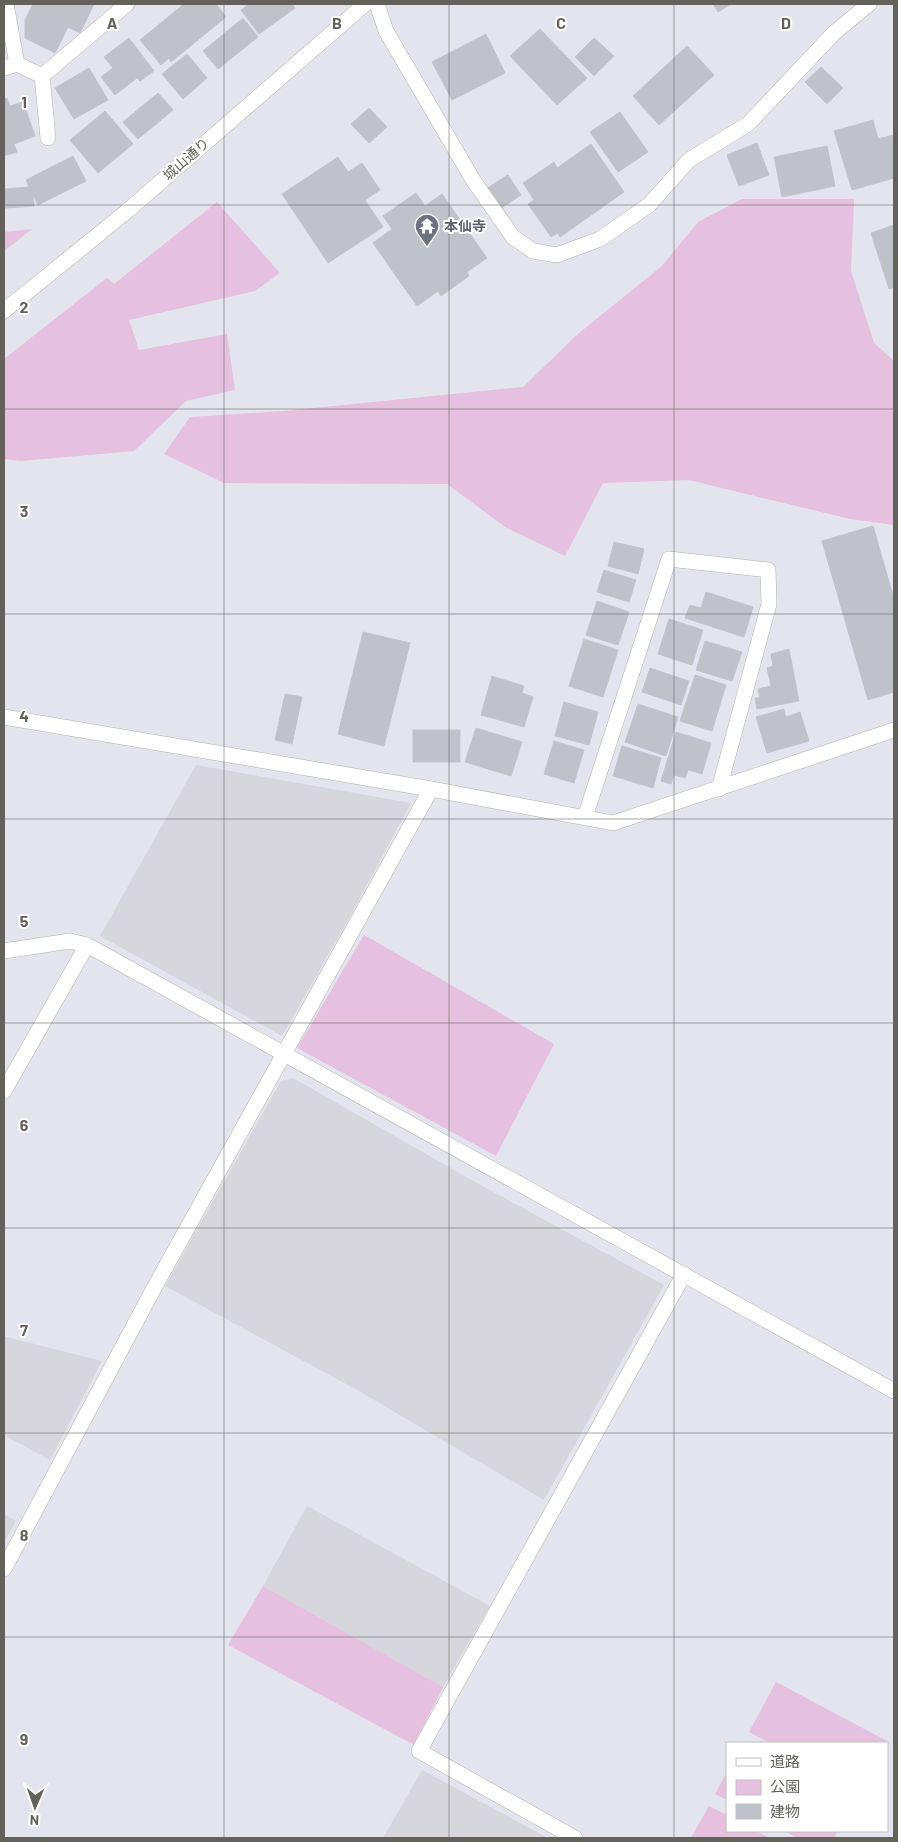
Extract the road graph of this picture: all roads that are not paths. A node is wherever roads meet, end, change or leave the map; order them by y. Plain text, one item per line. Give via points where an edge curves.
1 (6, 4) edge
2 (126, 4) edge
3 (365, 4) edge
4 (376, 4) edge
5 (869, 4) edge
6 (10, 66) edge
7 (42, 76) junction
8 (48, 138) dead end
9 (4, 311) edge
10 (4, 717) edge
11 (894, 730) edge
12 (431, 789) junction
13 (719, 789) junction
14 (585, 817) junction
15 (87, 945) junction
16 (4, 951) edge
17 (284, 1055) junction
18 (4, 1091) edge
19 (684, 1274) junction
20 (894, 1391) edge
21 (4, 1569) edge
22 (575, 1838) edge

1 - 6 street
2 - 7 street
3 - 9 street, 城山通り via 126,212
4 - 5 street via 386,31 473,180 512,237 534,251 557,255 600,239 649,205 689,160 748,124 834,33
6 - 7 street
7 - 8 street
10 - 12 street
11 - 13 street
12 - 14 street
12 - 17 street
13 - 14 street via 613,823
13 - 14 street via 769,604 768,570 669,559
15 - 16 street via 70,942
15 - 17 street
15 - 18 street
17 - 19 street
17 - 21 street via 154,1288
19 - 20 street
19 - 22 street via 419,1751

